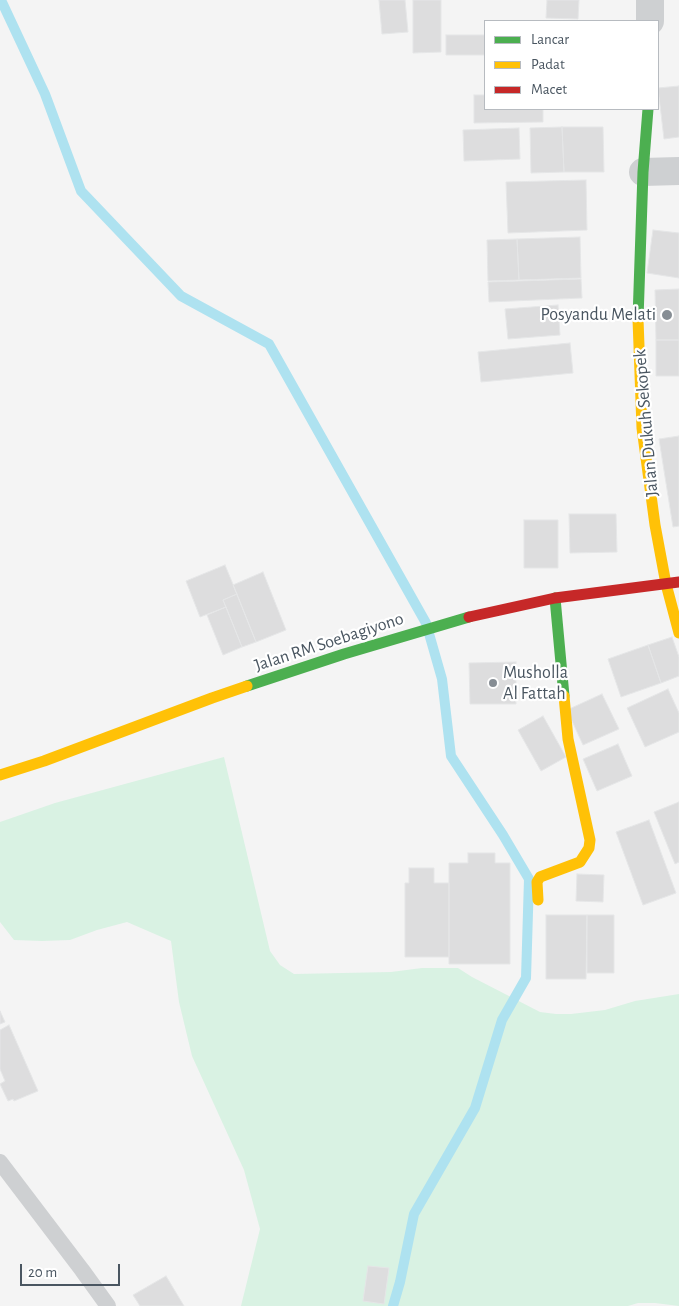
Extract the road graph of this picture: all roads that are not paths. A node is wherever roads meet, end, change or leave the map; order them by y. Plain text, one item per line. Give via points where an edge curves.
1 (650, 0) edge
2 (650, 20) edge
3 (648, 110) edge
4 (679, 171) edge
5 (643, 172) junction
6 (679, 582) edge
7 (666, 584) junction
8 (555, 598) junction
9 (679, 633) edge
10 (0, 774) edge
11 (538, 900) dead end
12 (0, 1162) edge
13 (108, 1306) edge

1 - 2 street
3 - 5 street, Jalan Dukuh Sekopek
4 - 5 street
5 - 7 street, Jalan Dukuh Sekopek via 638,325 642,428
6 - 7 street, Jalan RM Soebagiyono
7 - 8 street, Jalan RM Soebagiyono
7 - 9 street, Jalan Dukuh Sekopek
8 - 10 street, Jalan RM Soebagiyono via 463,618 398,638 212,698 44,761
8 - 11 street via 568,739 590,840 580,862 540,877 537,882
12 - 13 lane

